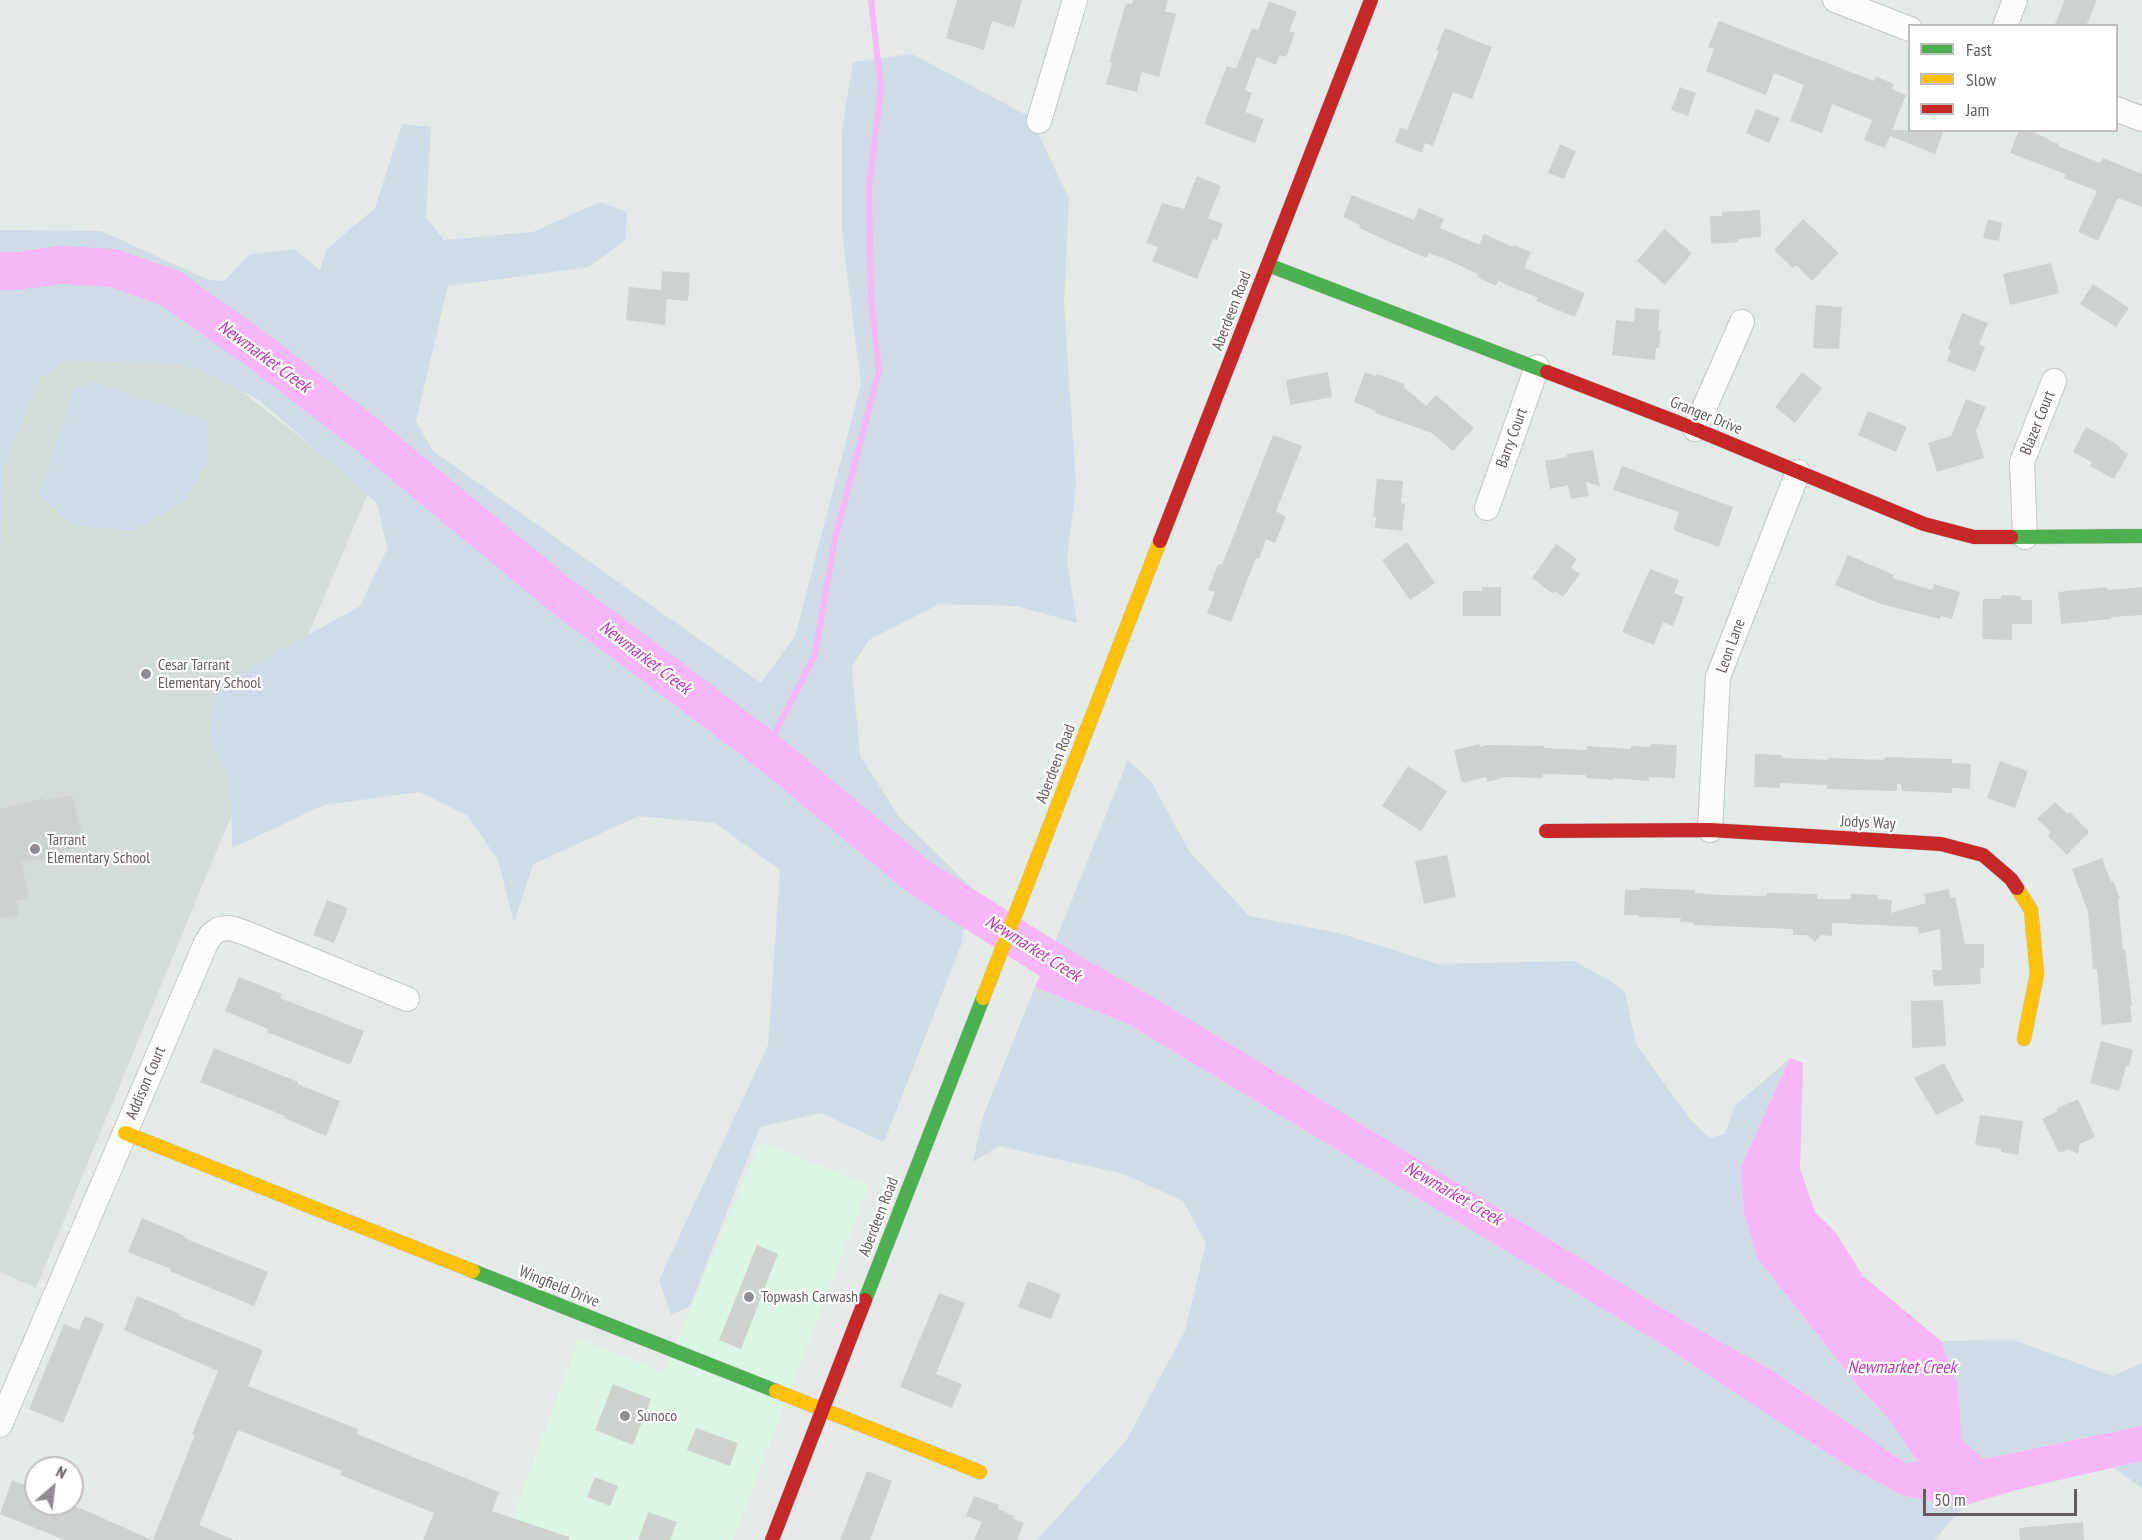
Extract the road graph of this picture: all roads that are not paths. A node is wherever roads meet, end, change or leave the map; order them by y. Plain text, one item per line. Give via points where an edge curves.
1 (1075, 0) edge
2 (1371, 0) edge
3 (1835, 0) edge
4 (2015, 0) edge
5 (2006, 24) edge
6 (1908, 28) edge
7 (2118, 110) edge
8 (2142, 119) edge
9 (1039, 122) dead end
10 (1268, 265) junction
11 (1742, 322) dead end
12 (1537, 367) junction
13 (2054, 381) dead end
14 (1695, 429) junction
15 (1798, 472) junction
16 (1487, 508) dead end
17 (2142, 536) edge
18 (2025, 537) junction
19 (1710, 830) junction
20 (1546, 831) dead end
21 (407, 999) dead end
22 (2024, 1039) dead end
23 (125, 1133) junction
24 (822, 1409) junction
25 (0, 1425) edge
26 (980, 1472) dead end
27 (772, 1540) edge

1 - 9 street
2 - 10 street, Aberdeen Road
3 - 6 street
4 - 5 street
7 - 8 street
10 - 12 street, Granger Drive
10 - 24 street, Aberdeen Road
11 - 14 street
12 - 14 street, Granger Drive
12 - 16 street, Barry Court
13 - 18 street, Blazer Court via 2022,462
14 - 15 street, Granger Drive
15 - 18 street, Granger Drive via 1924,524 1974,537
15 - 19 street, Leon Lane via 1718,677
17 - 18 street, Granger Drive
19 - 20 street, Jodys Way
19 - 22 street, Jodys Way via 1941,844 1983,855 2011,879 2031,910 2037,974
21 - 23 street, Addison Court via 243,932 219,929 206,943
23 - 24 street, Wingfield Drive
23 - 25 street, Addison Court
24 - 26 street, Wingfield Drive
24 - 27 street, Aberdeen Road

